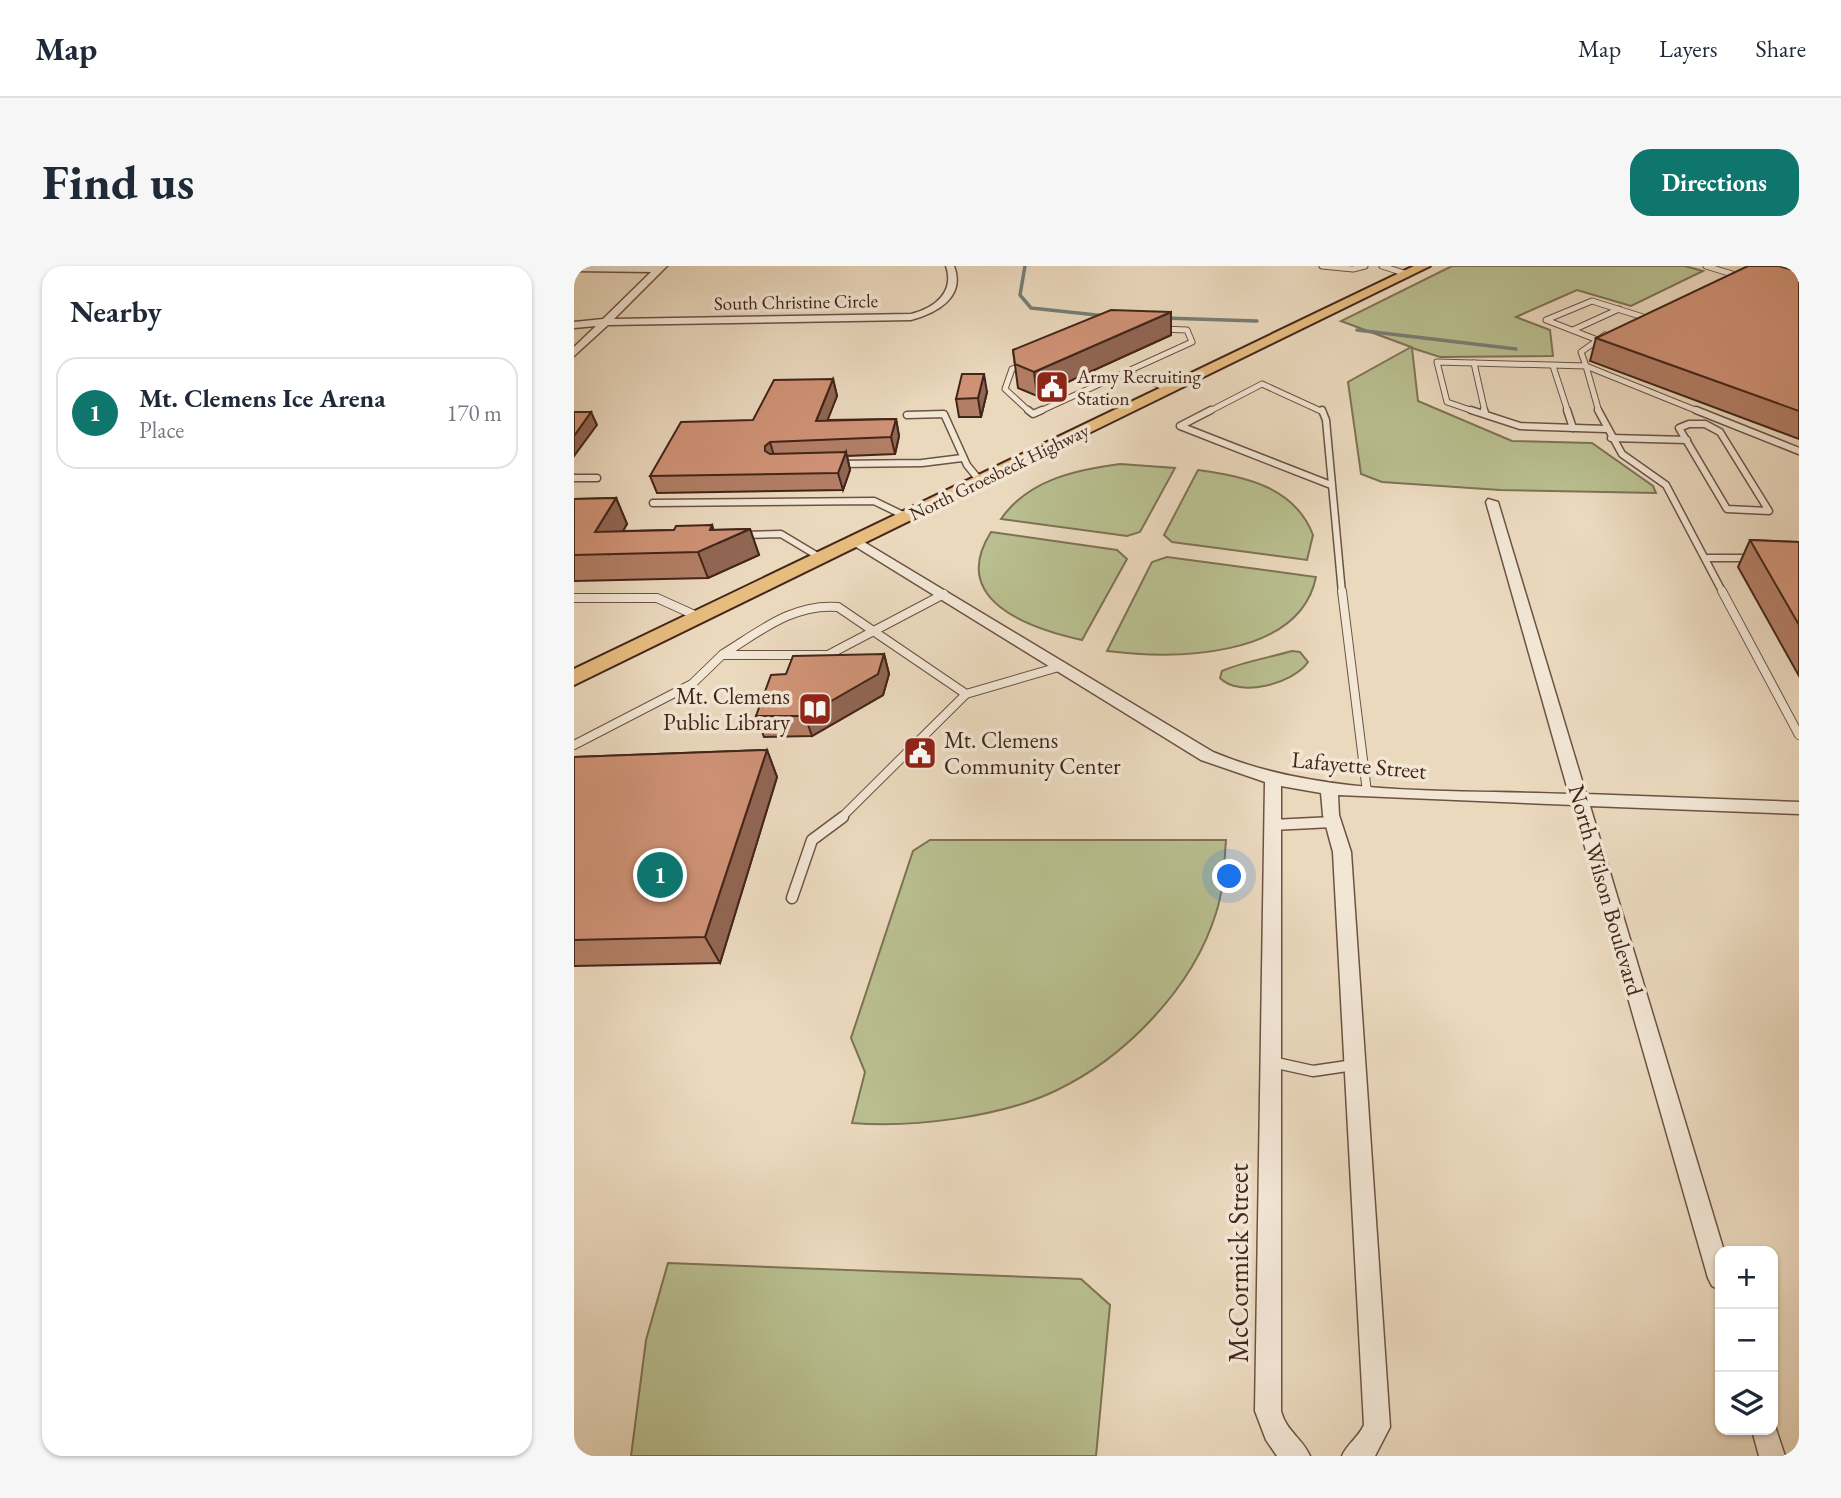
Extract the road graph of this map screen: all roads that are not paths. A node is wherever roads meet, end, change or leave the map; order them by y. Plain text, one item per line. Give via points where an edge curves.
1 (950, 266) edge
2 (1322, 266) edge
3 (1365, 266) edge
4 (1382, 266) edge
5 (1424, 266) edge
6 (1710, 266) edge
7 (577, 268) edge
8 (661, 268) edge
9 (1740, 270) edge
10 (1407, 274) junction
11 (1732, 274) junction
12 (1720, 279) edge
13 (1619, 309) junction
14 (1654, 311) edge
15 (574, 317) edge
16 (1643, 317) junction
17 (606, 322) junction
18 (1631, 322) edge
19 (574, 325) edge
20 (1149, 329) edge
21 (1573, 330) junction
22 (1607, 334) edge
23 (1595, 340) junction
24 (574, 353) edge
25 (1019, 357) edge
26 (1037, 358) edge
27 (1474, 363) junction
28 (1553, 366) junction
29 (1586, 366) junction
30 (1012, 369) junction
31 (1126, 372) junction
32 (1169, 389) junction
33 (1485, 413) junction
34 (907, 415) dead end
35 (1573, 428) junction
36 (1606, 429) junction
37 (1611, 438) junction
38 (1687, 440) junction
39 (1799, 452) edge
40 (962, 458) junction
41 (831, 464) edge
42 (574, 478) edge
43 (597, 478) dead end
44 (980, 481) junction
45 (1331, 485) junction
46 (1492, 502) dead end
47 (653, 503) dead end
48 (907, 517) junction
49 (739, 535) edge
50 (854, 542) junction
51 (821, 558) junction
52 (1708, 558) junction
53 (1757, 558) edge
54 (944, 594) junction
55 (574, 598) edge
56 (699, 617) junction
57 (874, 630) junction
58 (722, 655) junction
59 (1062, 666) junction
60 (574, 678) edge
61 (966, 694) junction
62 (1799, 735) edge
63 (574, 745) edge
64 (1273, 780) junction
65 (1329, 789) junction
66 (1367, 792) junction
67 (1580, 799) junction
68 (1799, 808) edge
69 (1333, 822) junction
70 (1272, 825) junction
71 (792, 898) dead end
72 (1271, 1061) junction
73 (1355, 1065) junction
74 (1715, 1261) edge
75 (1766, 1435) edge
76 (1297, 1456) edge
77 (1355, 1456) edge
78 (1772, 1456) edge

1 - 17 street, South Christine Circle via 953,275 944,302 918,316
2 - 3 lane via 1353,270
4 - 10 lane
5 - 10 main road, North Groesbeck Highway
6 - 11 lane
7 - 8 street
8 - 17 street
9 - 11 lane
10 - 32 main road, North Groesbeck Highway
11 - 12 lane
13 - 16 lane
13 - 21 lane
13 - 21 lane via 1592,301 1546,320
14 - 16 lane
15 - 17 street
16 - 18 lane
17 - 19 street
17 - 24 street
20 - 31 lane via 1187,330 1192,342
21 - 23 lane
22 - 23 lane
23 - 29 lane via 1581,352
25 - 30 lane
26 - 30 lane
27 - 28 lane
27 - 33 lane
27 - 33 lane via 1437,362 1444,400
28 - 29 lane
28 - 35 lane
29 - 36 lane
29 - 39 lane
30 - 31 lane via 1005,388 1033,414
31 - 32 lane
32 - 44 main road, North Groesbeck Highway
33 - 35 lane via 1520,426
34 - 40 lane via 943,414
35 - 36 lane
36 - 37 lane
37 - 38 lane
37 - 52 lane via 1622,454 1666,485
38 - 38 lane via 1679,428 1687,424 1720,432 1769,511 1727,509
40 - 41 lane
40 - 44 lane
42 - 43 lane
44 - 48 main road, North Groesbeck Highway
45 - 45 lane via 1326,421 1322,409 1313,403 1262,384 1180,426
45 - 66 lane
46 - 67 street, North Wilson Boulevard
47 - 48 lane via 874,501
48 - 50 main road, North Groesbeck Highway
49 - 51 lane via 781,534
50 - 51 main road, North Groesbeck Highway
50 - 54 street, Lafayette Street
51 - 56 main road, North Groesbeck Highway
52 - 53 lane
52 - 62 lane
54 - 57 lane
54 - 59 street, Lafayette Street
55 - 56 lane via 657,598
56 - 60 main road, North Groesbeck Highway
57 - 58 lane via 828,655
57 - 58 lane via 838,607 812,605
57 - 61 lane
58 - 63 lane via 692,684
59 - 61 lane
59 - 64 street, Lafayette Street via 1207,756
61 - 71 lane via 850,812 812,840
64 - 65 street, Lafayette Street
64 - 70 street, McCormick Street
65 - 66 street, Lafayette Street
65 - 69 street
66 - 67 street, Lafayette Street
67 - 68 street, Lafayette Street
67 - 74 street, North Wilson Boulevard
69 - 70 lane
69 - 73 street via 1342,852
70 - 72 street, McCormick Street
72 - 73 lane via 1315,1071
72 - 76 street, McCormick Street via 1268,1411 1271,1427
73 - 77 street via 1377,1427 1368,1445
75 - 78 street

